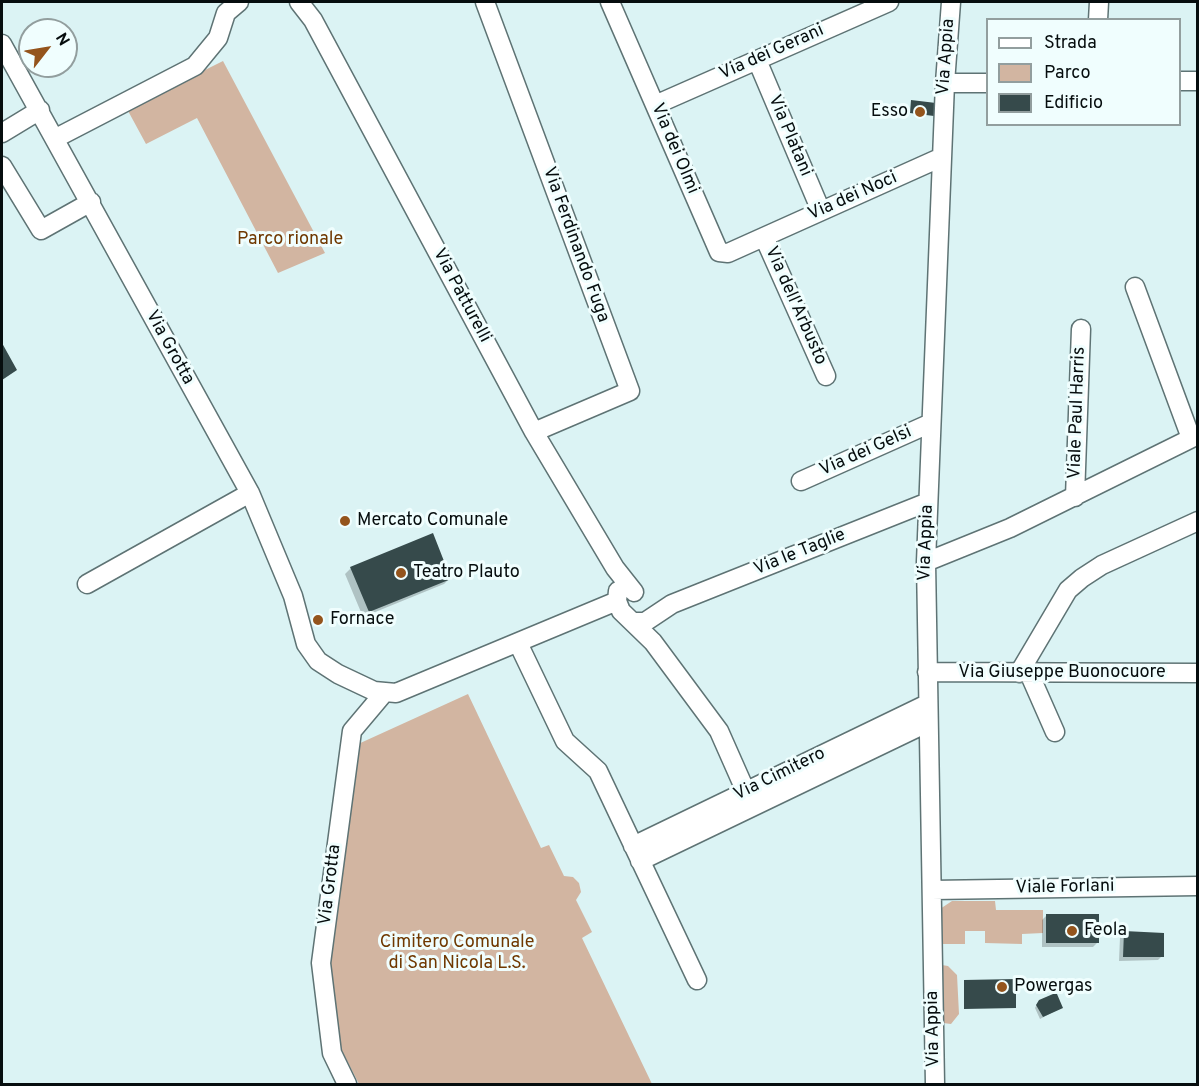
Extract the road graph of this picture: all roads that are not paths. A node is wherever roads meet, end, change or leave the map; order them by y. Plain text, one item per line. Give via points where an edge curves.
1 (239, 2) edge
2 (299, 2) edge
3 (307, 2) edge
4 (485, 2) edge
5 (610, 2) edge
6 (889, 2) edge
7 (1099, 2) edge
8 (950, 5) edge
9 (1098, 18) edge
10 (313, 20) junction
11 (2, 44) edge
12 (757, 60) junction
13 (1181, 81) edge
14 (1197, 81) edge
15 (986, 82) edge
16 (945, 83) junction
17 (655, 105) junction
18 (40, 110) junction
19 (2, 133) edge
20 (56, 138) junction
21 (942, 157) junction
22 (2, 165) edge
23 (91, 202) junction
24 (821, 212) junction
25 (764, 237) junction
26 (1135, 287) dead end
27 (1081, 329) dead end
28 (826, 376) dead end
29 (931, 423) junction
30 (534, 432) junction
31 (1194, 437) edge
32 (801, 481) dead end
33 (250, 493) junction
34 (1075, 497) junction
35 (928, 502) junction
36 (1197, 521) edge
37 (926, 562) junction
38 (87, 584) dead end
39 (634, 608) junction
40 (518, 643) junction
41 (927, 672) junction
42 (1024, 673) junction
43 (1197, 673) edge
44 (384, 693) junction
45 (927, 704) junction
46 (927, 723) junction
47 (1055, 732) dead end
48 (746, 792) junction
49 (636, 854) junction
50 (1197, 885) edge
51 (932, 890) junction
52 (697, 980) dead end
53 (348, 1084) edge
54 (935, 1084) edge

1 - 20 street via 226,13 218,38 195,66
2 - 10 street, Via Patturelli
3 - 10 street, Via Patturelli
4 - 30 street, Via Ferdinando Fuga via 630,392
5 - 17 street, Via dei Olmi
6 - 12 street, Via dei Gerani
7 - 9 street
8 - 16 street, Via Appia
10 - 30 street, Via Patturelli
11 - 18 street, Via Grotta
12 - 17 street, Via dei Gerani
12 - 24 street, Via Platani
13 - 14 street
15 - 16 street
16 - 21 street, Via Appia
17 - 25 street, Via dei Olmi via 719,252 728,253
18 - 19 street
18 - 20 street, Via Grotta
20 - 23 street, Via Grotta
21 - 24 street, Via dei Noci
21 - 29 street, Via Appia
22 - 23 street via 41,230
23 - 33 street, Via Grotta
24 - 25 street, Via dei Noci
25 - 28 street, Via dell'Arbusto
26 - 31 street, Viale Paul Harris
27 - 34 street, Viale Paul Harris
29 - 32 street, Via dei Gelsi
29 - 35 street, Via Appia
30 - 39 street, Via Patturelli via 615,568
31 - 34 street, Viale Paul Harris
33 - 38 street
33 - 44 street, Via Grotta via 293,596 311,652 338,674
34 - 37 street, Viale Paul Harris
35 - 37 street, Via Appia
35 - 39 street, Via le Taglie via 672,604
36 - 42 street via 1102,565 1068,590
37 - 41 street, Via Appia
39 - 40 street via 587,614
39 - 48 street via 653,642 719,731
40 - 44 street via 409,689
40 - 49 street via 565,741 598,771
41 - 42 street, Via Giuseppe Buonocuore
41 - 45 street, Via Appia
42 - 43 street, Via Giuseppe Buonocuore
42 - 47 street
44 - 53 street, Via Grotta via 352,731 321,963 332,1053
45 - 46 street, Via Appia
45 - 48 street, Via Cimitero
46 - 49 street, Via Cimitero
46 - 51 street, Via Appia
48 - 49 street, Via Cimitero
49 - 52 street
50 - 51 street, Viale Forlani
51 - 54 street, Via Appia

